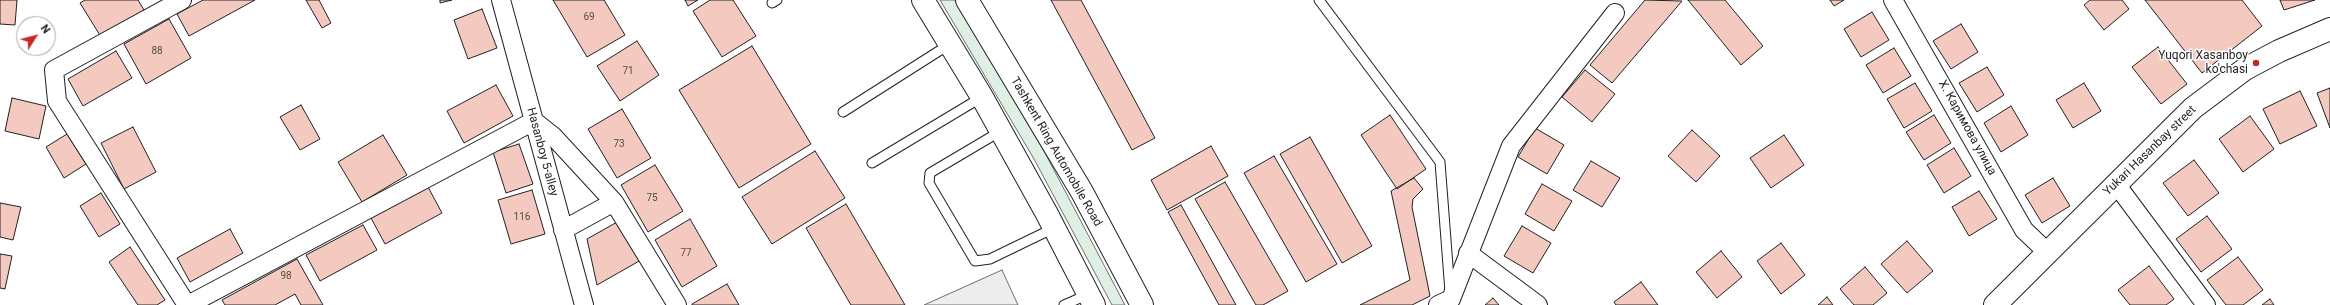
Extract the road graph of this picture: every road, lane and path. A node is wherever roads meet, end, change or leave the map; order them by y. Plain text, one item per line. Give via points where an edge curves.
1 (182, 0) edge
2 (501, 0) edge
3 (923, 0) edge
4 (967, 0) edge
5 (1319, 0) edge
6 (1893, 0) edge
7 (1615, 13) dead end
8 (2330, 29) edge
9 (950, 44) junction
10 (982, 97) junction
11 (843, 112) dead end
12 (534, 121) junction
13 (1001, 131) junction
14 (872, 163) dead end
15 (2116, 184) junction
16 (614, 202) junction
17 (1054, 228) junction
18 (564, 230) junction
19 (2047, 252) junction
20 (1468, 253) junction
21 (1091, 300) edge
22 (1444, 302) edge
23 (188, 305) edge
24 (584, 305) edge
25 (677, 305) edge
26 (1064, 305) edge
27 (1142, 305) edge
28 (1538, 305) edge
29 (1995, 305) edge
30 (2206, 305) edge

1 - 23 street via 54,70 57,101
2 - 12 street, Hasanboy 5-alley
3 - 9 main road
4 - 27 main road, Tashkent Ring Automobile Road via 1082,192
5 - 22 lane via 1440,162
6 - 19 street, Х. Каримова улица via 2024,230
7 - 20 street via 1511,146
8 - 15 main road, Yukari Hasanbay street via 2279,51 2234,76 2193,108
9 - 10 main road
9 - 11 lane
10 - 13 main road
10 - 14 lane
12 - 16 street via 553,136
12 - 18 street, Hasanboy 5-alley
12 - 23 street
13 - 17 main road
13 - 17 lane via 930,174 929,183 975,261 990,259
15 - 19 main road, Yukari Hasanbay street
15 - 30 street
16 - 18 street
16 - 25 street
17 - 21 main road
18 - 24 street, Hasanboy 5-alley
19 - 29 main road, Yukari Hasanbay street
20 - 22 street
20 - 28 street
21 - 26 lane

